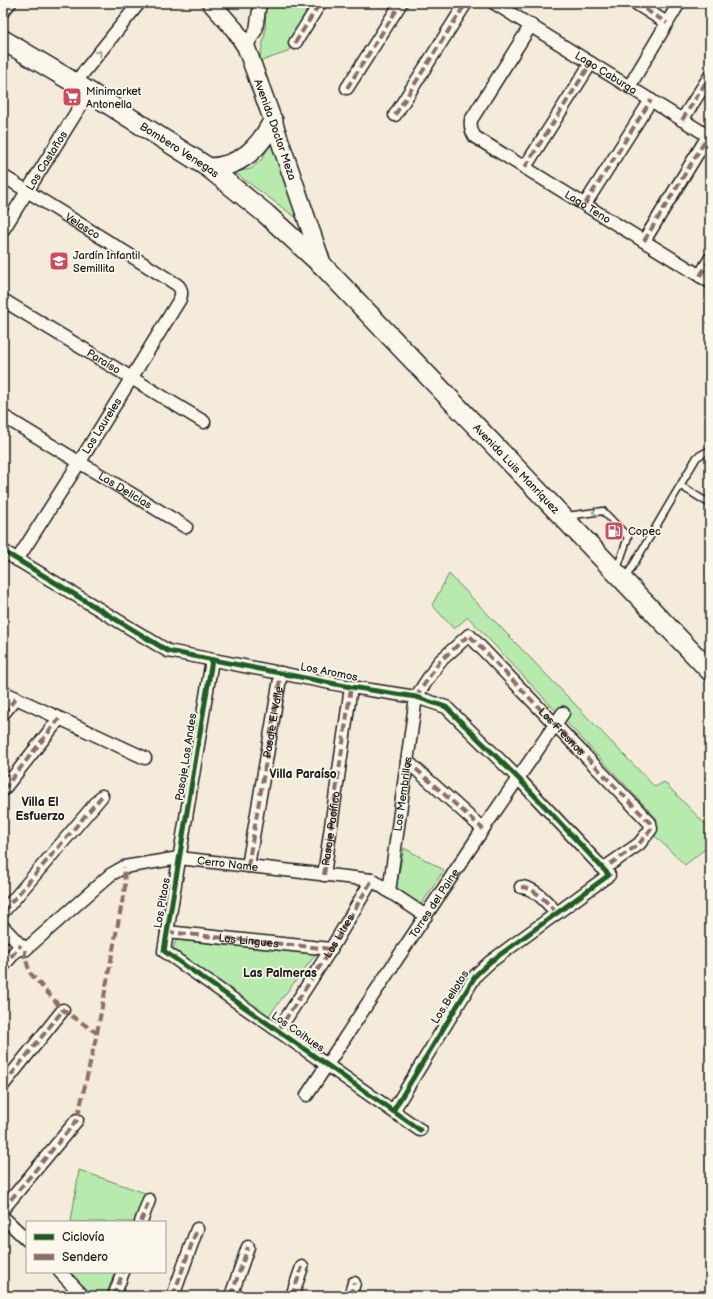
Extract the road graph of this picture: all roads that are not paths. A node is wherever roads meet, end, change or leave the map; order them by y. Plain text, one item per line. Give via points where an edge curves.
1 (10, 3) edge
2 (139, 3) edge
3 (211, 3) edge
4 (260, 3) edge
5 (320, 3) edge
6 (401, 3) edge
7 (466, 3) edge
8 (635, 3) edge
9 (679, 3) edge
10 (498, 5) edge
11 (3, 11) edge
12 (667, 23) junction
13 (531, 26) junction
14 (3, 40) edge
15 (295, 43) dead end
16 (246, 47) junction
17 (591, 63) junction
18 (710, 76) edge
19 (82, 87) junction
20 (629, 87) junction
21 (348, 88) dead end
22 (651, 100) junction
23 (395, 115) dead end
24 (682, 120) junction
25 (273, 121) junction
26 (709, 136) edge
27 (525, 167) junction
28 (209, 168) junction
29 (3, 176) edge
30 (27, 191) junction
31 (585, 204) junction
32 (3, 230) edge
33 (644, 241) junction
34 (710, 259) edge
35 (323, 266) junction
36 (705, 279) edge
37 (181, 290) joint
38 (3, 300) edge
39 (132, 378) junction
40 (3, 416) edge
41 (204, 422) dead end
42 (710, 450) edge
43 (79, 463) junction
44 (681, 486) junction
45 (710, 504) edge
46 (563, 517) junction
47 (186, 527) dead end
48 (3, 551) edge
49 (16, 560) junction
50 (620, 576) junction
51 (212, 660) junction
52 (710, 671) edge
53 (281, 673) junction
54 (352, 687) junction
55 (3, 692) edge
56 (416, 697) junction
57 (16, 698) junction
58 (3, 714) edge
59 (563, 714) dead end
60 (60, 719) junction
61 (557, 725) junction
62 (145, 758) dead end
63 (407, 761) junction
64 (518, 778) junction
65 (3, 790) edge
66 (102, 796) dead end
67 (483, 829) junction
68 (651, 829) joint
69 (179, 858) junction
70 (248, 866) junction
71 (606, 872) junction
72 (324, 874) junction
73 (372, 880) junction
74 (521, 887) dead end
75 (389, 892) junction
76 (3, 912) edge
77 (557, 913) junction
78 (426, 916) junction
79 (3, 927) edge
80 (167, 932) junction
81 (23, 947) junction
82 (331, 949) junction
83 (164, 951) joint
84 (3, 966) edge
85 (63, 1010) dead end
86 (278, 1031) junction
87 (327, 1066) junction
88 (3, 1085) edge
89 (307, 1095) dead end
90 (392, 1111) junction
91 (77, 1120) dead end
92 (420, 1130) dead end
93 (149, 1200) dead end
94 (3, 1209) edge
95 (3, 1217) edge
96 (141, 1221) edge
97 (197, 1230) dead end
98 (26, 1239) edge
99 (248, 1247) dead end
100 (302, 1267) dead end
101 (61, 1273) edge
102 (123, 1273) edge
103 (354, 1283) dead end
104 (83, 1296) edge
105 (114, 1296) edge
106 (173, 1296) edge
107 (231, 1296) edge
108 (292, 1296) edge
109 (350, 1296) edge

1 - 11 street
19 -> 2 street, Los Castaños
3 - 16 main road, Avenida Doctor Meza
4 - 16 street via 256,30
5 - 15 street
6 - 21 street
7 - 23 street
8 - 12 street
9 - 12 street
10 - 13 street, Lago Caburga
12 - 20 street
13 - 17 street, Lago Caburga
13 - 27 street, Lago Teno via 471,120 470,128 475,137
14 - 19 main road, Bombero Venegas
16 - 25 main road, Avenida Doctor Meza
17 - 20 street, Lago Caburga
17 - 27 street
18 - 24 street
19 - 28 main road, Bombero Venegas
19 - 30 street, Los Castaños
20 - 22 street, Lago Caburga
22 - 24 street, Lago Caburga
22 - 31 street
24 - 26 street, Lago Caburga
25 - 28 main road via 260,142 244,157 225,166
25 - 35 main road, Avenida Doctor Meza
26 - 33 street
27 - 31 street, Lago Teno
28 - 35 main road, Bombero Venegas via 266,214
29 - 30 street, Velasco
30 - 32 street, Los Castaños
30 - 37 street, Velasco via 176,284
31 - 33 street, Lago Teno
33 - 36 street, Lago Teno
34 - 36 street
35 - 46 main road, Avenida Luis Manríquez
37 - 39 street, Los Laureles via 180,299
38 - 39 street, Paraíso
39 - 41 street, Paraíso
39 - 43 street, Los Laureles
40 - 43 street, Las Delicias
42 - 44 lane via 697,457
43 - 47 street, Las Delicias
43 - 49 street, Los Laureles
44 - 45 lane
44 - 50 lane
46 - 50 main road, Avenida Luis Manríquez
50 -> 46 lane via 628,537 603,511
48 - 49 street, Los Aromos
49 - 51 street, Los Aromos via 168,651
50 - 52 main road, Avenida Luis Manríquez
51 - 53 street, Los Aromos
51 - 69 street, Pasaje Los Andes
53 - 54 street, Los Aromos
53 - 70 street, Pasaje El Valle
54 - 56 street, Los Aromos
54 - 72 street, Pasaje Pacífico
55 - 57 street
56 - 61 street, Los Fresnos via 439,662 469,635
56 - 63 street, Los Membrillos
56 - 64 street, Los Aromos via 450,711
57 - 58 street
57 - 60 street
59 - 61 street, Torres del Paine
60 - 62 street
60 - 65 street
61 - 64 street, Torres del Paine
61 - 68 street, Los Fresnos via 647,819
63 - 67 street
63 - 75 street, Los Membrillos
64 - 67 street, Torres del Paine
64 - 71 street, Los Aromos
66 - 76 street
67 - 78 street, Torres del Paine
68 - 71 street, Los Bellotos via 639,844
69 - 70 street, Cerro Name
69 - 80 street, Los Pitaos
69 - 81 street, Cerro Name via 118,870
70 - 72 street, Cerro Name
71 - 77 street, Los Bellotos
72 - 73 street, Cerro Name
73 - 75 street, Cerro Name
73 - 82 street, Los Litres
74 - 77 street via 530,889
75 - 78 street, Cerro Name
77 - 90 street, Los Bellotos via 476,975
78 - 87 street, Torres del Paine
79 - 81 street
80 - 82 street, Los Lingues
80 - 83 street, Los Pitaos
81 - 84 street, Cerro Name
82 - 86 street, Los Litres
83 - 86 street, Los Coihues
85 - 88 street
86 - 87 street, Los Coihues
87 - 89 street, Torres del Paine
87 - 90 street, Los Coihues
90 - 92 street, Los Coihues
91 - 94 street
93 - 96 street
95 - 98 street
97 - 106 street
99 - 107 street
100 - 108 street
101 - 104 street
102 - 105 street
103 - 109 street

